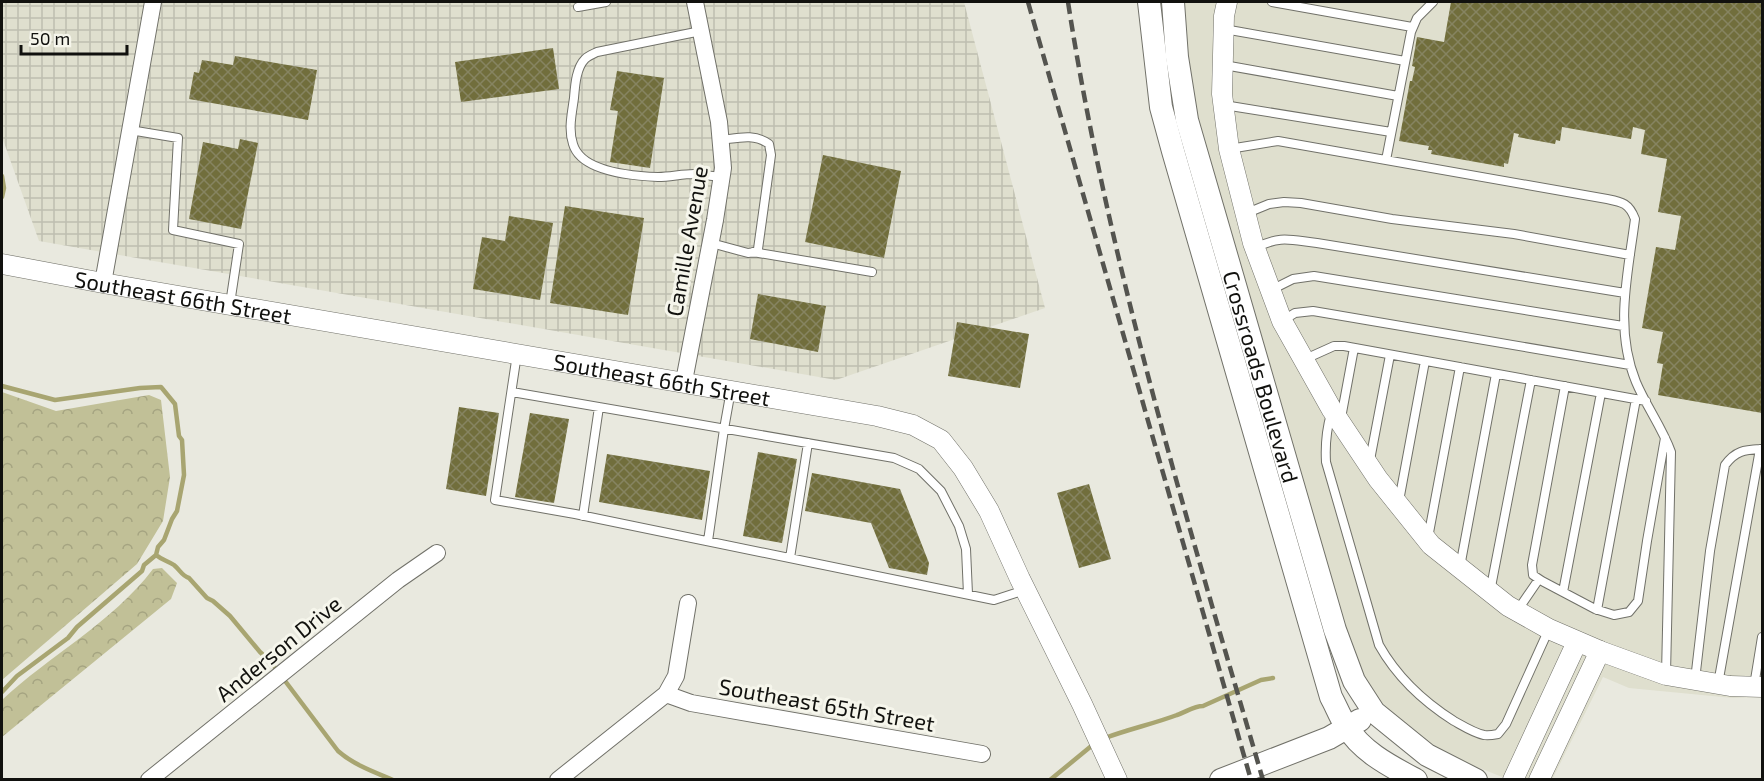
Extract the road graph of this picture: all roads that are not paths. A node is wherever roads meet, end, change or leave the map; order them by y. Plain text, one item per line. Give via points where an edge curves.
1 (153, 2) edge
2 (606, 2) edge
3 (695, 2) edge
4 (1149, 2) edge
5 (1173, 2) edge
6 (1227, 2) edge
7 (1272, 2) edge
8 (1434, 2) edge
9 (578, 7) dead end
10 (1412, 27) junction
11 (1224, 29) junction
12 (701, 31) junction
13 (1405, 61) junction
14 (1223, 65) junction
15 (1398, 96) junction
16 (1224, 105) junction
17 (130, 130) junction
18 (1391, 132) junction
19 (721, 140) junction
20 (1229, 149) junction
21 (1386, 160) junction
22 (722, 177) junction
23 (1246, 214) junction
24 (711, 243) junction
25 (1255, 248) junction
26 (752, 252) junction
27 (1630, 255) junction
28 (2, 264) edge
29 (872, 272) dead end
30 (103, 283) junction
31 (1270, 290) junction
32 (1625, 293) junction
33 (230, 305) junction
34 (1282, 321) junction
35 (1623, 326) junction
36 (1354, 348) junction
37 (518, 353) junction
38 (1390, 355) junction
39 (1303, 360) junction
40 (1425, 361) junction
41 (1630, 365) junction
42 (1460, 367) junction
43 (1496, 374) junction
44 (1531, 380) junction
45 (684, 381) junction
46 (1565, 386) junction
47 (731, 390) junction
48 (512, 392) junction
49 (1601, 393) junction
50 (1636, 399) junction
51 (1646, 401) junction
52 (599, 407) junction
53 (1336, 416) junction
54 (724, 429) junction
55 (1665, 437) junction
56 (808, 443) junction
57 (1761, 449) edge
58 (1369, 465) junction
59 (1399, 505) junction
60 (583, 516) junction
61 (1427, 540) junction
62 (708, 541) junction
63 (436, 554) dead end
64 (790, 558) junction
65 (1460, 568) junction
66 (1539, 579) junction
67 (1025, 590) junction
68 (1490, 592) junction
69 (1563, 592) junction
70 (968, 594) junction
71 (688, 603) dead end
72 (1597, 610) junction
73 (1516, 611) junction
74 (1549, 629) junction
75 (1762, 637) edge
76 (1577, 642) junction
77 (1600, 651) junction
78 (1666, 675) junction
79 (1695, 680) junction
80 (1718, 684) junction
81 (1758, 687) edge
82 (666, 694) junction
83 (1374, 712) junction
84 (1347, 728) junction
85 (982, 754) dead end
86 (149, 780) edge
87 (558, 780) edge
88 (1117, 780) edge
89 (1221, 780) edge
90 (1416, 780) edge
91 (1476, 780) edge
92 (1513, 780) edge
93 (1539, 780) edge

1 - 17 street
2 - 9 lane
3 - 12 street, Camille Avenue
4 - 84 main road, Crossroads Boulevard via 1161,107 1331,697
5 - 83 main road, Crossroads Boulevard via 1187,120 1201,170 1335,630 1354,681
6 - 11 street
7 - 10 lane
8 - 10 lane
10 - 13 lane
11 - 13 lane
11 - 14 street
12 - 19 street, Camille Avenue
12 - 22 lane via 597,52 585,58 579,69 570,126 573,145 593,166 642,176
13 - 15 lane
14 - 15 lane
14 - 16 street
15 - 18 lane
16 - 18 lane
16 - 20 street
17 - 30 street
17 - 33 lane via 178,138 173,230 239,244
18 - 21 lane
19 - 22 street, Camille Avenue
19 - 26 lane via 753,137 769,144 771,155 759,249
20 - 21 lane via 1278,141
20 - 23 street
21 - 27 lane via 1625,204 1635,219
22 - 24 street, Camille Avenue
23 - 25 street
23 - 27 lane via 1284,202 1514,234
24 - 26 lane
24 - 45 street, Camille Avenue
25 - 31 street
25 - 32 lane via 1282,239 1317,243
26 - 29 lane
27 - 32 lane
28 - 30 street, Southeast 66th Street
30 - 33 street, Southeast 66th Street
31 - 34 street
31 - 35 lane via 1293,279 1314,276
32 - 35 lane
33 - 37 street, Southeast 66th Street
34 - 39 street
34 - 41 lane via 1295,313 1312,311
35 - 41 lane
36 - 38 lane
36 - 39 lane via 1334,346
36 - 53 lane
37 - 45 street, Southeast 66th Street
37 - 48 lane
38 - 40 lane
38 - 58 lane
39 - 53 street
40 - 42 lane
40 - 59 lane
41 - 51 lane
42 - 43 lane
42 - 61 lane
43 - 44 lane
43 - 65 lane
44 - 46 lane
44 - 68 lane
45 - 47 street, Southeast 66th Street
46 - 49 lane
46 - 66 lane via 1532,565 1533,575
47 - 54 lane
47 - 67 street, Southeast 66th Street via 877,416 913,425 941,440 989,511
48 - 52 lane
48 - 60 lane via 495,500
49 - 50 lane
49 - 69 lane
50 - 51 lane
50 - 72 lane
51 - 55 lane
52 - 54 lane
52 - 60 lane
53 - 58 street
53 - 74 lane via 1325,435 1326,462 1380,645 1401,677 1436,710 1461,725 1485,736 1498,734
54 - 56 lane
54 - 62 lane
55 - 72 lane via 1638,601 1622,614
55 - 78 lane via 1671,452
56 - 64 lane
56 - 70 lane via 894,458 919,468 941,491 959,526 966,549
57 - 79 lane via 1744,450 1731,456 1725,465
57 - 80 lane
58 - 59 street
59 - 61 street
60 - 62 lane
61 - 65 street
62 - 64 lane
63 - 86 street, Anderson Drive via 398,580
64 - 70 lane
65 - 68 street
66 - 69 lane
66 - 73 lane
67 - 70 lane via 994,600
67 - 88 street, Southeast 66th Street
68 - 73 street
69 - 72 lane
71 - 82 street via 676,676
73 - 74 street
74 - 76 street
75 - 81 lane
76 - 77 street
76 - 92 street
77 - 78 street
77 - 93 street
78 - 79 street
79 - 80 street
80 - 81 street
82 - 85 street, Southeast 65th Street via 691,703
82 - 87 street
83 - 84 main road
83 - 91 main road via 1427,755
84 - 89 main road
84 - 90 main road via 1368,751

